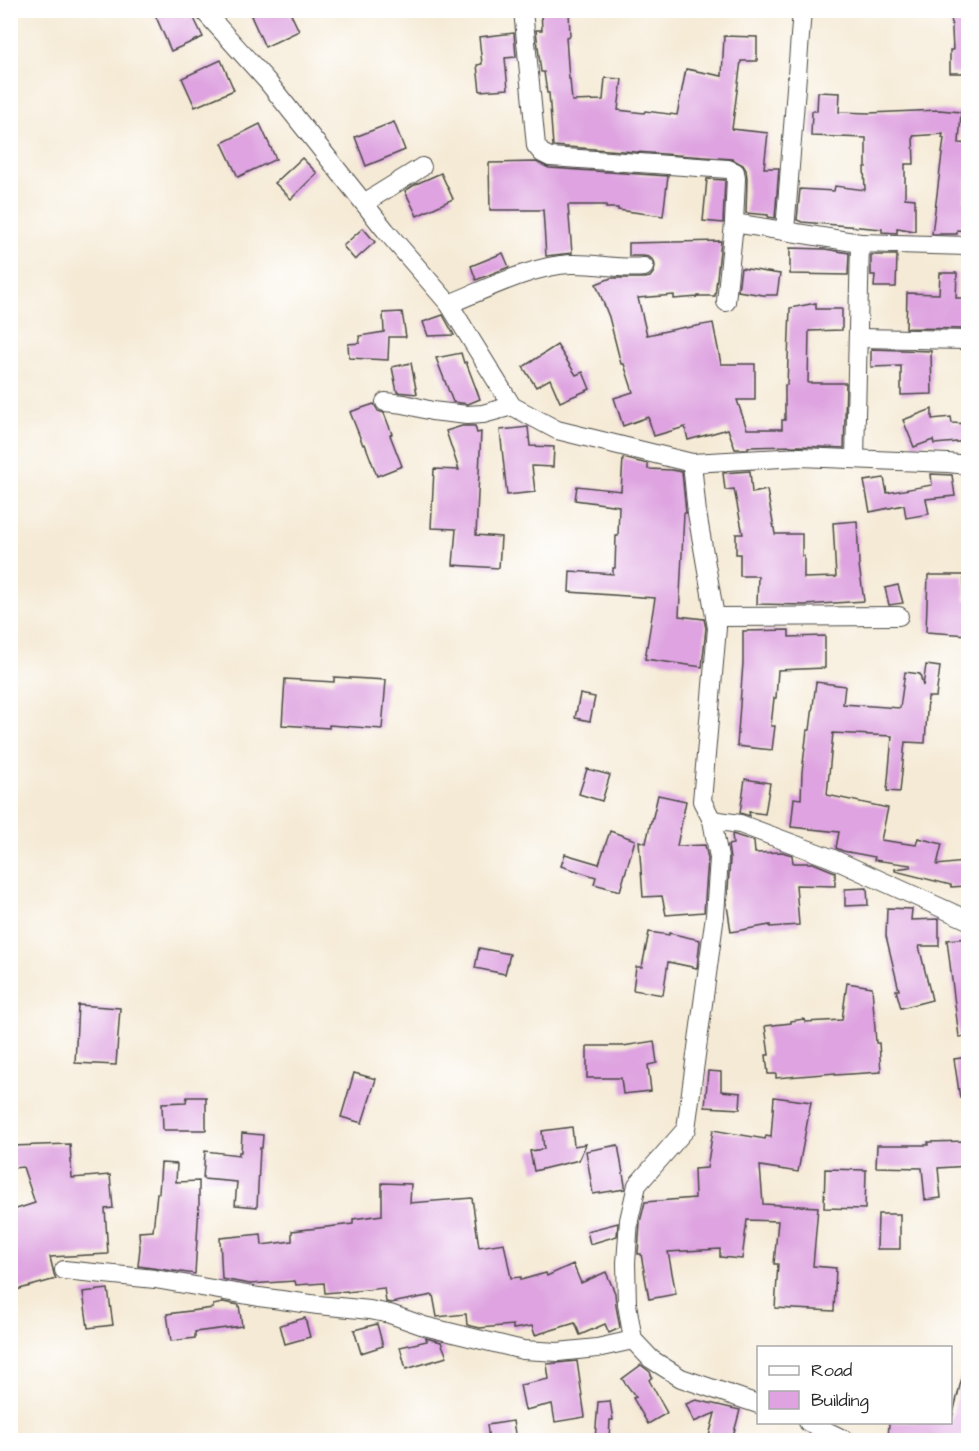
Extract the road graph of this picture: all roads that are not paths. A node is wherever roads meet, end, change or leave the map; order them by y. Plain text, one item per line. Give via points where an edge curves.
1 (203, 10) edge
2 (523, 10) edge
3 (802, 10) edge
4 (422, 167) dead end
5 (364, 203) junction
6 (734, 224) junction
7 (785, 231) junction
8 (860, 243) junction
9 (969, 246) edge
10 (644, 267) dead end
11 (726, 302) dead end
12 (449, 304) junction
13 (858, 338) junction
14 (969, 340) edge
15 (385, 402) dead end
16 (512, 406) junction
17 (855, 459) junction
18 (692, 463) junction
19 (969, 465) edge
20 (899, 616) dead end
21 (716, 617) junction
22 (712, 820) junction
23 (969, 920) edge
24 (64, 1270) dead end
25 (633, 1340) junction
26 (757, 1403) edge
27 (812, 1424) edge
28 (845, 1440) edge

1 - 5 street via 267,81
2 - 6 street via 536,146 542,153 550,157 728,169 735,172 736,178
3 - 7 street
4 - 5 street
5 - 12 street
6 - 7 street
6 - 11 street
7 - 8 street
8 - 9 street
8 - 13 street
10 - 12 street via 549,267
12 - 16 street
13 - 14 street
13 - 17 street
15 - 16 street via 467,415
16 - 18 street via 557,430
17 - 18 street via 800,457
17 - 19 street
18 - 21 street
20 - 21 street
21 - 22 street via 702,801
22 - 23 street via 740,824 831,858
22 - 25 street via 719,858 715,915 686,1129 637,1185 629,1220 627,1304
24 - 25 street via 369,1310 524,1350 558,1352
25 - 26 street via 651,1359 681,1378
27 - 28 street

